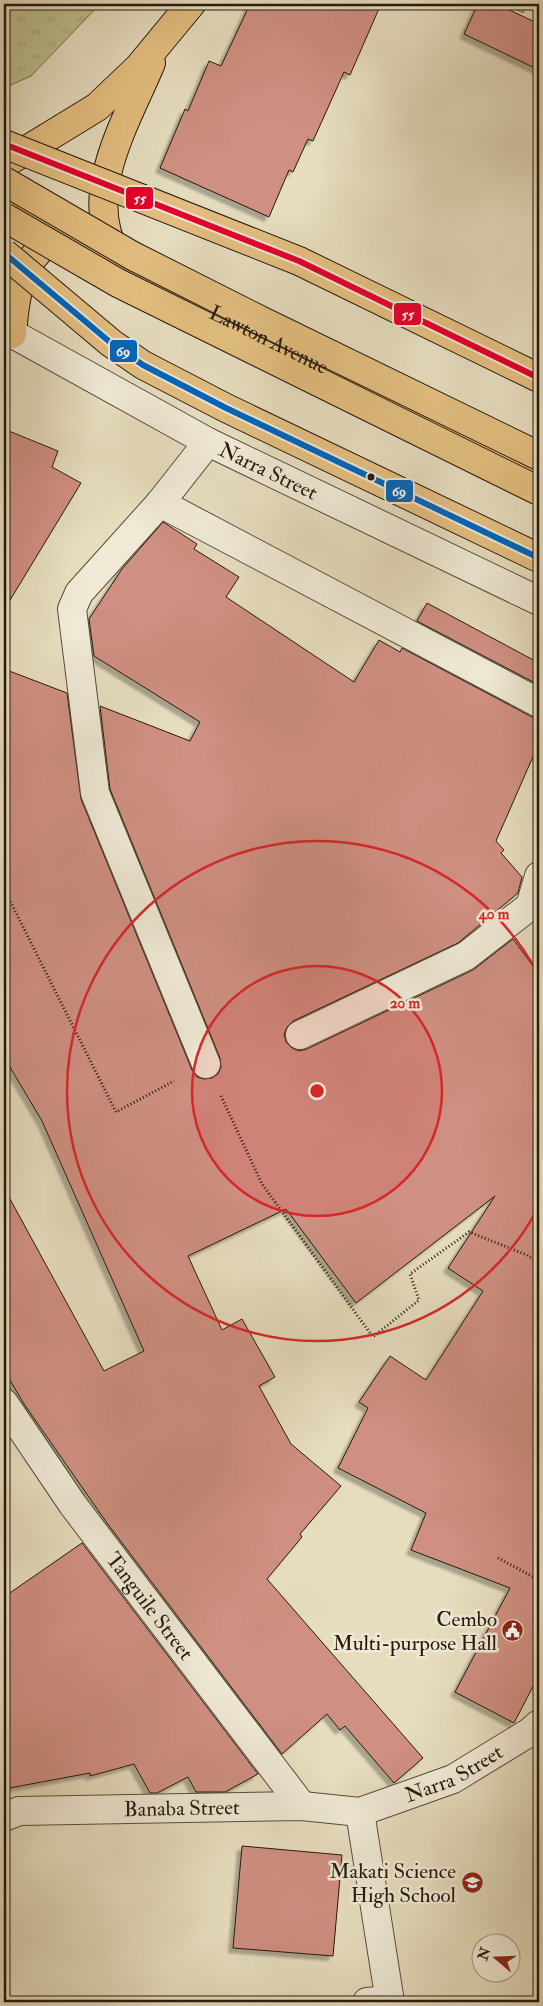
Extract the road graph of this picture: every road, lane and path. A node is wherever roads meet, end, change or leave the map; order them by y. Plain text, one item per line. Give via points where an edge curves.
1 (191, 4) edge
2 (158, 46) junction
3 (4, 144) edge
4 (4, 164) edge
5 (4, 182) edge
6 (4, 197) edge
7 (4, 217) edge
8 (62, 232) junction
9 (4, 253) edge
10 (126, 269) junction
11 (8, 332) edge
12 (539, 378) edge
13 (208, 442) junction
14 (539, 456) edge
15 (539, 473) edge
16 (539, 491) edge
17 (160, 502) junction
18 (539, 558) edge
19 (539, 601) edge
20 (539, 703) edge
21 (539, 876) edge
22 (4, 888) edge
23 (300, 1035) dead end
24 (206, 1064) junction
25 (539, 1263) edge
26 (4, 1403) edge
27 (498, 1558) dead end
28 (539, 1580) edge
29 (539, 1724) edge
30 (302, 1806) junction
31 (360, 1812) junction
32 (4, 1817) edge
33 (382, 2001) edge

1 - 2 main road
2 - 4 main road via 97,107
2 - 10 main road via 112,157 103,195 105,232
3 - 12 main road, bridge via 299,261
5 - 14 main road, Lawton Avenue, bridge via 150,265
6 - 8 main road, Lawton Avenue
7 - 16 main road, Lawton Avenue, bridge via 118,283
8 - 10 main road, Lawton Avenue
8 - 11 main road via 43,245 26,267
9 - 18 main road, bridge via 111,343 144,365 226,408
10 - 15 main road, Lawton Avenue
11 - 13 street, Narra Street
13 - 17 street
13 - 19 street, Narra Street
17 - 20 street
17 - 24 street via 79,593 72,609 95,793
21 - 23 street via 530,906 466,956
22 - 24 path via 116,1112
24 - 25 path via 262,1184 373,1337 419,1300 410,1274 470,1232
26 - 30 street, Tanguile Street via 73,1505
27 - 28 path
29 - 31 street, Narra Street via 453,1779
30 - 31 street, Banaba Street
30 - 32 street, Banaba Street via 19,1811
31 - 33 street

